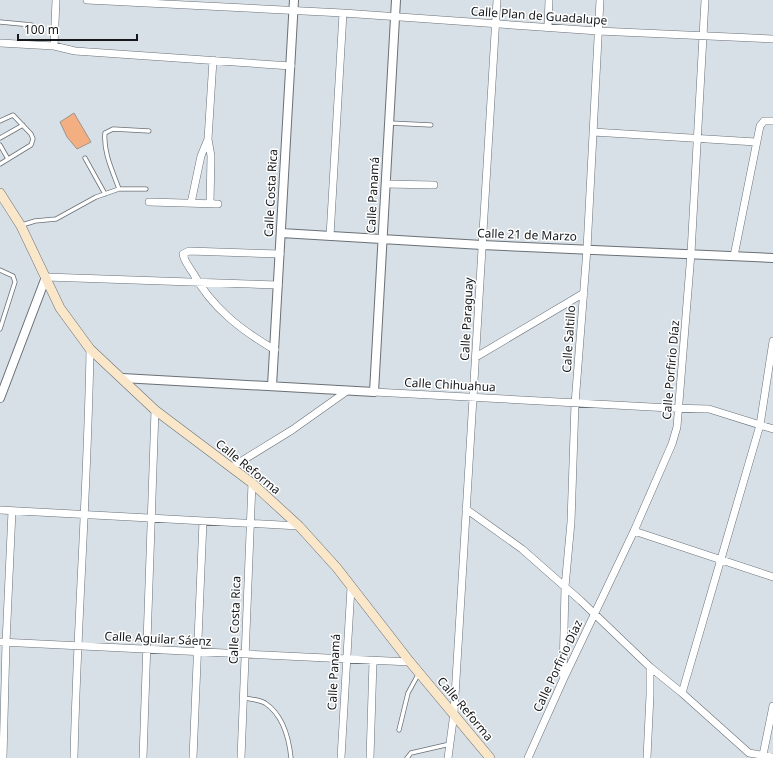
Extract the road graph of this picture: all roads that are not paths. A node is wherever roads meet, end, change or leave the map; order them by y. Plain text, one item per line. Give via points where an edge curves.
1 (56, 0) edge
2 (87, 0) edge
3 (294, 0) edge
4 (396, 0) edge
5 (497, 0) edge
6 (549, 0) edge
7 (600, 0) edge
8 (705, 0) edge
9 (117, 1) edge
10 (174, 2) edge
11 (294, 10) junction
12 (343, 13) junction
13 (395, 17) junction
14 (0, 22) edge
15 (496, 24) junction
16 (32, 25) dead end
17 (548, 27) junction
18 (598, 31) junction
19 (703, 35) junction
20 (773, 39) edge
21 (0, 43) edge
22 (54, 46) junction
23 (213, 60) junction
24 (291, 66) junction
25 (0, 121) edge
26 (773, 121) edge
27 (389, 123) junction
28 (23, 125) junction
29 (431, 125) dead end
30 (149, 131) dead end
31 (593, 132) junction
32 (698, 137) junction
33 (0, 138) edge
34 (208, 138) junction
35 (756, 142) junction
36 (0, 145) edge
37 (85, 158) dead end
38 (8, 159) junction
39 (0, 164) edge
40 (386, 184) junction
41 (434, 185) dead end
42 (146, 188) dead end
43 (119, 189) junction
44 (0, 193) edge
45 (105, 194) junction
46 (149, 202) dead end
47 (190, 203) junction
48 (21, 226) junction
49 (281, 233) junction
50 (330, 236) junction
51 (383, 239) junction
52 (482, 245) junction
53 (586, 249) junction
54 (691, 253) junction
55 (280, 254) junction
56 (734, 256) junction
57 (773, 258) edge
58 (0, 270) edge
59 (46, 277) junction
60 (198, 283) junction
61 (278, 285) junction
62 (584, 293) junction
63 (0, 329) edge
64 (773, 341) edge
65 (90, 349) junction
66 (274, 350) junction
67 (476, 357) junction
68 (122, 378) junction
69 (272, 386) junction
70 (347, 391) junction
71 (374, 392) junction
72 (0, 398) edge
73 (473, 398) junction
74 (575, 404) junction
75 (680, 408) junction
76 (155, 410) junction
77 (760, 425) junction
78 (773, 429) edge
79 (232, 467) junction
80 (252, 483) junction
81 (466, 509) junction
82 (0, 510) edge
83 (12, 511) junction
84 (84, 514) junction
85 (151, 519) junction
86 (203, 521) junction
87 (252, 523) junction
88 (299, 526) junction
89 (634, 531) junction
90 (721, 560) junction
91 (773, 577) edge
92 (351, 587) junction
93 (565, 587) junction
94 (594, 614) junction
95 (3, 643) edge
96 (78, 646) junction
97 (146, 649) junction
98 (197, 652) junction
99 (246, 654) junction
100 (346, 659) junction
101 (373, 661) junction
102 (410, 662) junction
103 (650, 667) junction
104 (419, 673) junction
105 (562, 680) junction
106 (682, 693) junction
107 (244, 698) junction
108 (773, 706) edge
109 (454, 713) junction
110 (399, 730) dead end
111 (450, 744) junction
112 (763, 755) junction
113 (749, 756) edge
114 (773, 757) edge
115 (3, 758) edge
116 (74, 758) edge
117 (143, 758) edge
118 (192, 758) edge
119 (241, 758) edge
120 (291, 758) edge
121 (341, 758) edge
122 (370, 758) edge
123 (407, 758) edge
124 (448, 758) edge
125 (490, 758) edge
126 (528, 758) edge
127 (647, 758) edge

1 - 22 street
2 - 9 street, Calle Plan de Guadalupe
3 - 11 street, Calle Costa Rica
4 - 13 street, Calle Panamá
5 - 15 street, Calle Paraguay
6 - 17 street
7 - 18 street, Calle Saltillo
8 - 19 street, Calle Porfirio Díaz
9 - 10 street, Calle Plan de Guadalupe
10 - 11 street, Calle Plan de Guadalupe
11 - 12 street, Calle Plan de Guadalupe
11 - 24 street, Calle Costa Rica
12 - 13 street, Calle Plan de Guadalupe
12 - 50 street
13 - 15 street, Calle Plan de Guadalupe
13 - 27 street, Calle Panamá
14 - 16 lane
15 - 17 street, Calle Plan de Guadalupe
15 - 52 street, Calle Paraguay
17 - 18 street, Calle Plan de Guadalupe
18 - 19 street, Calle Plan de Guadalupe
18 - 31 street, Calle Saltillo
19 - 20 street, Calle Plan de Guadalupe
19 - 32 street, Calle Porfirio Díaz
21 - 22 street
22 - 23 street via 75,51
23 - 24 street
23 - 34 street
24 - 49 street, Calle Costa Rica
25 - 28 lane via 12,115
26 - 35 street via 764,121
27 - 29 lane
27 - 40 street, Calle Panamá
28 - 33 lane
28 - 38 lane via 31,134 33,142
30 - 43 lane via 113,129 105,133 108,158
31 - 32 street
31 - 53 street, Calle Saltillo
32 - 35 street
32 - 54 street, Calle Porfirio Díaz
34 - 47 street
34 - 47 street via 214,203
35 - 56 street
36 - 38 lane
37 - 45 lane
38 - 39 lane
40 - 41 street
40 - 51 street, Calle Panamá
42 - 43 lane
43 - 45 lane
44 - 48 main road, Calle Reforma
45 - 48 lane via 56,219
46 - 47 street
48 - 59 main road, Calle Reforma
49 - 50 street, Calle 21 de Marzo
49 - 55 street, Calle Costa Rica
50 - 51 street, Calle 21 de Marzo
51 - 52 street, Calle 21 de Marzo
51 - 71 street, Calle Panamá
52 - 53 street, Calle 21 de Marzo
52 - 67 street, Calle Paraguay
53 - 54 street, Calle 21 de Marzo
53 - 62 street, Calle Saltillo
54 - 56 street, Calle 21 de Marzo
54 - 75 street, Calle Porfirio Díaz
55 - 60 street via 186,251 184,257
55 - 61 street, Calle Costa Rica
56 - 57 street, Calle 21 de Marzo
58 - 63 lane via 13,276 15,282
59 - 60 street
59 - 65 main road, Calle Reforma via 60,308
59 - 72 street
60 - 61 street
60 - 66 street via 208,298 229,319 253,338
61 - 66 street, Calle Costa Rica
62 - 67 street
62 - 74 street, Calle Saltillo
64 - 77 street
65 - 68 main road, Calle Reforma
65 - 84 street
66 - 69 street, Calle Costa Rica
67 - 73 street, Calle Paraguay
68 - 69 street, Calle Chihuahua
68 - 76 main road, Calle Reforma
69 - 70 street, Calle Chihuahua
70 - 71 street, Calle Chihuahua
70 - 79 street via 292,430
71 - 73 street, Calle Chihuahua
73 - 74 street, Calle Chihuahua
73 - 81 street, Calle Paraguay
74 - 75 street, Calle Chihuahua
74 - 93 street, Calle Saltillo via 571,522
75 - 77 street, Calle Chihuahua via 709,409
75 - 89 street, Calle Porfirio Díaz via 675,435
76 - 79 main road, Calle Reforma
76 - 85 street
77 - 78 street, Calle Chihuahua
77 - 90 street
79 - 80 main road, Calle Reforma
80 - 87 street, Calle Costa Rica
80 - 88 main road, Calle Reforma
81 - 93 street via 522,549
81 - 109 street, Calle Paraguay
82 - 83 street
83 - 84 street
83 - 95 street
84 - 85 street
84 - 96 street
85 - 86 street
85 - 97 street
86 - 87 street
86 - 98 street
87 - 88 street
87 - 99 street, Calle Costa Rica
88 - 92 main road, Calle Reforma
89 - 90 street
89 - 94 street, Calle Porfirio Díaz
90 - 91 street
90 - 106 street
92 - 100 street, Calle Panamá
92 - 102 main road, Calle Reforma
93 - 94 street
93 - 105 street, Calle Saltillo via 566,628
94 - 103 street
94 - 105 street, Calle Porfirio Díaz
95 - 96 street, Calle Aguilar Sáenz
95 - 115 street
96 - 97 street, Calle Aguilar Sáenz
96 - 116 street
97 - 98 street, Calle Aguilar Sáenz
97 - 117 street
98 - 99 street, Calle Aguilar Sáenz
98 - 118 street
99 - 100 street, Calle Aguilar Sáenz
99 - 107 street, Calle Costa Rica
100 - 101 street, Calle Aguilar Sáenz
100 - 121 street, Calle Panamá
101 - 102 street, Calle Aguilar Sáenz
101 - 122 street
102 - 104 main road, Calle Reforma
103 - 106 street
103 - 127 street
104 - 109 main road, Calle Reforma
104 - 110 lane via 408,693
105 - 126 street, Calle Porfirio Díaz
106 - 113 street
107 - 119 street, Calle Costa Rica
107 - 120 lane via 264,702 280,718
108 - 112 street
109 - 111 street, Calle Paraguay
109 - 125 main road, Calle Reforma
111 - 123 lane via 411,753
111 - 124 street, Calle Paraguay
112 - 113 street
112 - 114 street

